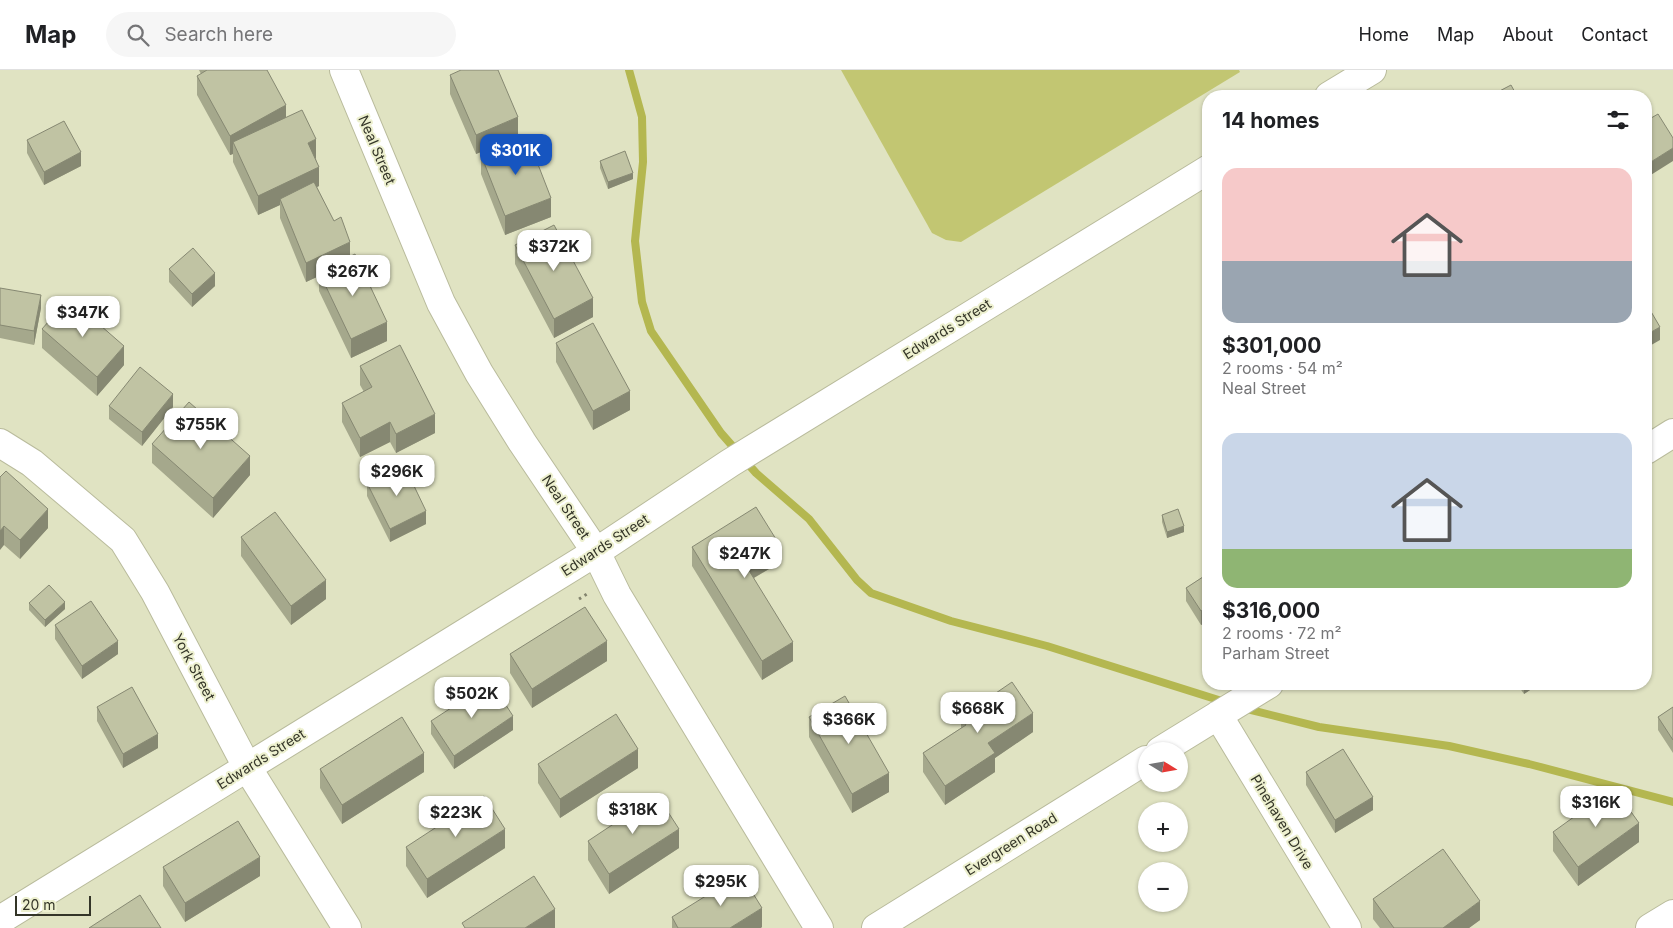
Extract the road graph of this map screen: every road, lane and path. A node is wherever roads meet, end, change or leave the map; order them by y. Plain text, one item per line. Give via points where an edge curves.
1 (344, 70) edge
2 (1372, 70) edge
3 (1338, 90) edge
4 (1202, 173) edge
5 (1673, 433) edge
6 (0, 443) edge
7 (1652, 446) edge
8 (596, 552) junction
9 (1259, 690) edge
10 (1218, 715) junction
11 (1174, 742) edge
12 (1138, 765) edge
13 (247, 767) junction
14 (1673, 914) edge
15 (0, 920) edge
16 (347, 928) edge
17 (819, 928) edge
18 (876, 928) edge
19 (1347, 928) edge
20 (1650, 928) edge

1 - 8 street, Neal Street via 441,303 479,373
2 - 3 street
4 - 8 street, Edwards Street via 730,463
5 - 7 street
6 - 13 street, York Street via 32,463 123,540 155,592
8 - 13 street, Edwards Street
8 - 17 street, Neal Street via 617,595
9 - 10 street
10 - 11 street
10 - 19 street, Pinehaven Drive
12 - 18 street, Evergreen Road
13 - 15 street, Edwards Street
13 - 16 street, York Street
14 - 20 street

